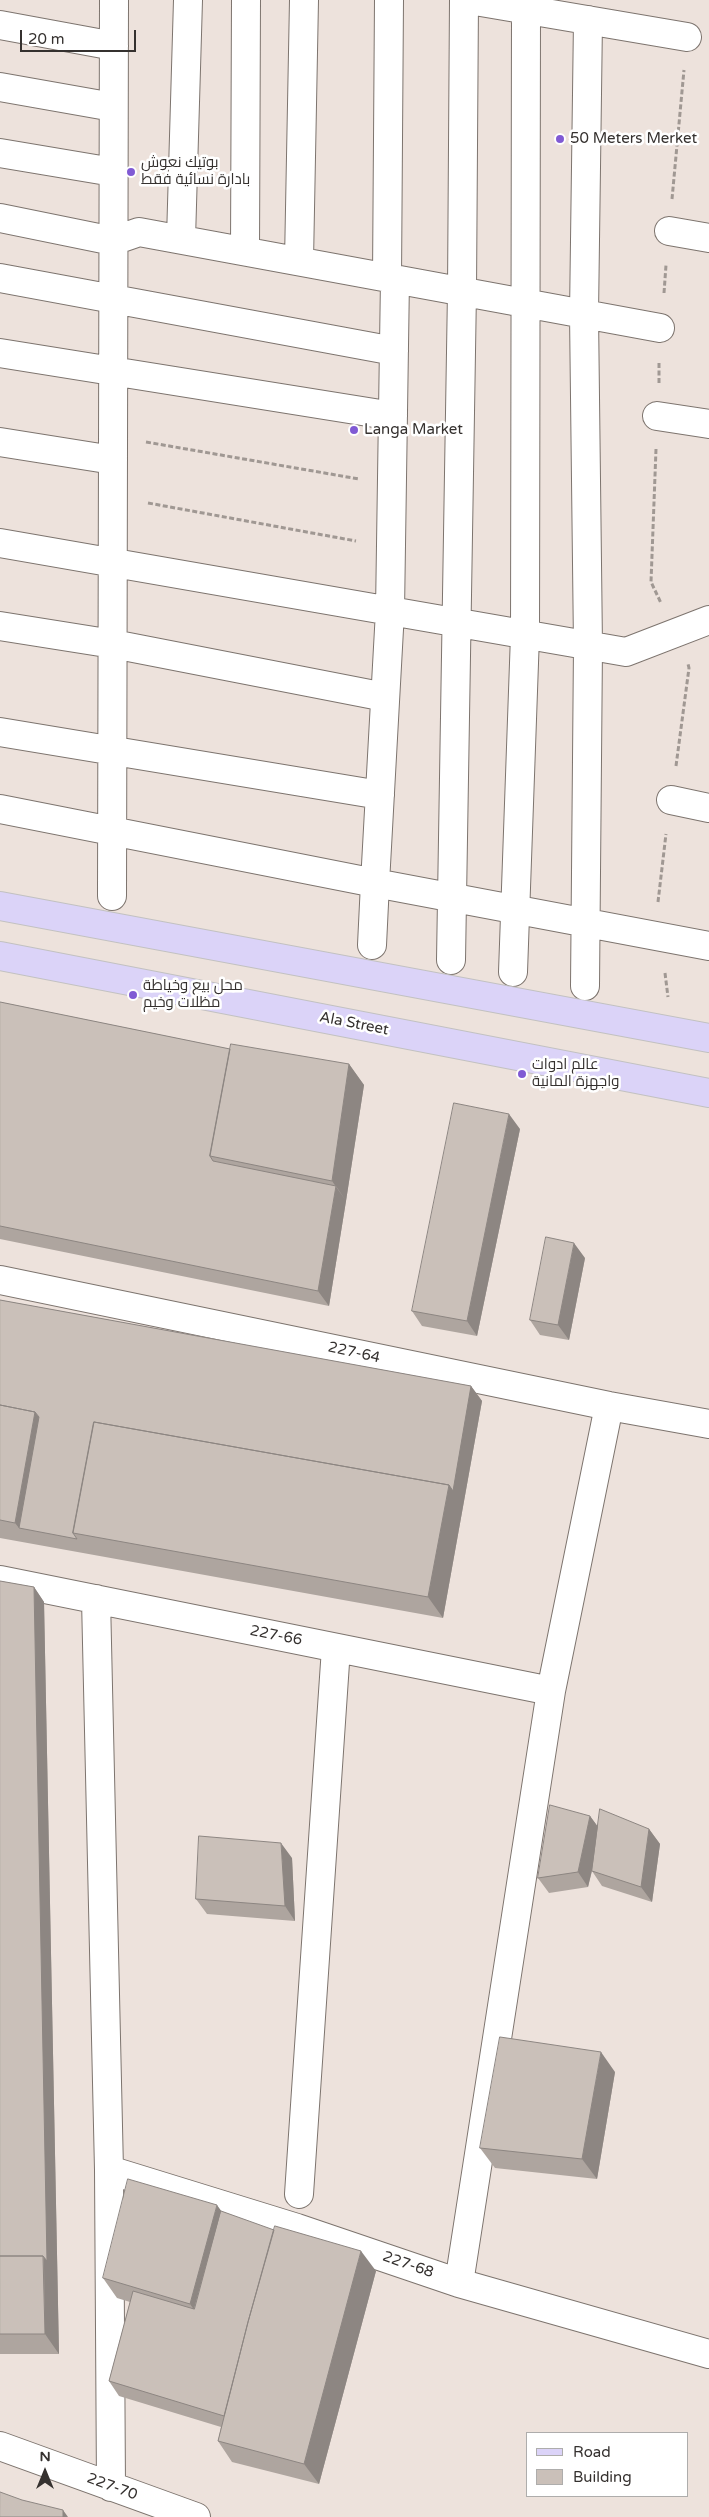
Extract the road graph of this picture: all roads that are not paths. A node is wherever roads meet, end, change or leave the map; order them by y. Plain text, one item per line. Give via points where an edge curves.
1 (114, 0) edge
2 (188, 0) edge
3 (246, 0) edge
4 (304, 0) edge
5 (389, 0) edge
6 (477, 1) edge
7 (526, 10) junction
8 (577, 12) edge
9 (0, 25) edge
10 (687, 37) road end
11 (114, 46) junction
12 (0, 87) edge
13 (113, 107) junction
14 (0, 153) edge
15 (113, 172) junction
16 (0, 218) edge
17 (669, 231) road end
18 (709, 238) edge
19 (182, 240) junction
20 (113, 241) junction
21 (245, 251) junction
22 (299, 261) junction
23 (0, 278) edge
24 (391, 278) junction
25 (462, 291) junction
26 (113, 300) junction
27 (524, 303) junction
28 (584, 314) junction
29 (660, 328) road end
30 (394, 351) junction
31 (0, 353) edge
32 (113, 372) junction
33 (393, 416) junction
34 (657, 416) road end
35 (709, 424) edge
36 (0, 442) edge
37 (113, 448) junction
38 (0, 543) edge
39 (113, 564) junction
40 (390, 611) junction
41 (709, 620) edge
42 (456, 623) junction
43 (0, 626) edge
44 (525, 635) junction
45 (113, 644) junction
46 (588, 646) junction
47 (385, 697) junction
48 (0, 732) edge
49 (113, 750) junction
50 (380, 796) junction
51 (671, 800) road end
52 (0, 808) edge
53 (709, 808) edge
54 (112, 830) junction
55 (375, 883) junction
56 (112, 896) dead end
57 (450, 897) junction
58 (0, 906) edge
59 (516, 910) junction
60 (585, 923) junction
61 (372, 945) dead end
62 (709, 946) edge
63 (0, 956) edge
64 (450, 960) dead end
65 (513, 972) dead end
66 (585, 986) dead end
67 (709, 1038) edge
68 (709, 1092) edge
69 (0, 1280) edge
70 (609, 1406) junction
71 (709, 1424) edge
72 (0, 1580) edge
73 (96, 1600) junction
74 (336, 1648) junction
75 (551, 1691) junction
76 (109, 2170) junction
77 (299, 2194) dead end
78 (460, 2283) junction
79 (709, 2354) edge
80 (0, 2446) edge
81 (111, 2487) junction
82 (196, 2517) edge

1 - 11 street
2 - 19 street
3 - 21 street
4 - 22 street
5 - 24 street
6 - 7 street
6 - 25 street
7 - 8 street
7 - 27 street
8 - 10 street
8 - 28 street
9 - 11 street
11 - 13 street
12 - 13 street
13 - 15 street
14 - 15 street
15 - 20 street
16 - 20 street
17 - 18 street
19 - 20 street via 139,232
19 - 21 street
20 - 26 street
21 - 22 street
22 - 24 street
23 - 26 street
24 - 25 street
24 - 30 street
25 - 27 street
25 - 42 street
26 - 30 street
26 - 32 street
27 - 28 street
27 - 44 street
28 - 29 street
28 - 46 street
30 - 33 street
31 - 32 street
32 - 33 street
32 - 37 street
33 - 40 street
34 - 35 street
36 - 37 street
37 - 39 street
38 - 39 street
39 - 40 street
39 - 45 street
40 - 42 street
40 - 47 street
41 - 46 street via 626,652
42 - 44 street
42 - 57 street
43 - 45 street
44 - 46 street
44 - 59 street
45 - 47 street
45 - 49 street
46 - 60 street
47 - 50 street
48 - 49 street
49 - 50 street
49 - 54 street
50 - 55 street
51 - 53 street
52 - 54 street
54 - 55 street
54 - 56 street
55 - 57 street
55 - 61 street
57 - 59 street
57 - 64 street
58 - 67 main road
59 - 60 street
59 - 65 street
60 - 62 street
60 - 66 street
63 - 68 main road, Ala Street
69 - 70 street, 227-64
70 - 71 street, 227-64
70 - 75 street
72 - 73 street, 227-66
73 - 74 street, 227-66
73 - 76 street
74 - 75 street, 227-66
74 - 77 street
75 - 78 street
76 - 78 street, 227-68
76 - 81 street
78 - 79 street, 227-68
80 - 81 street, 227-70
81 - 82 street, 227-70

